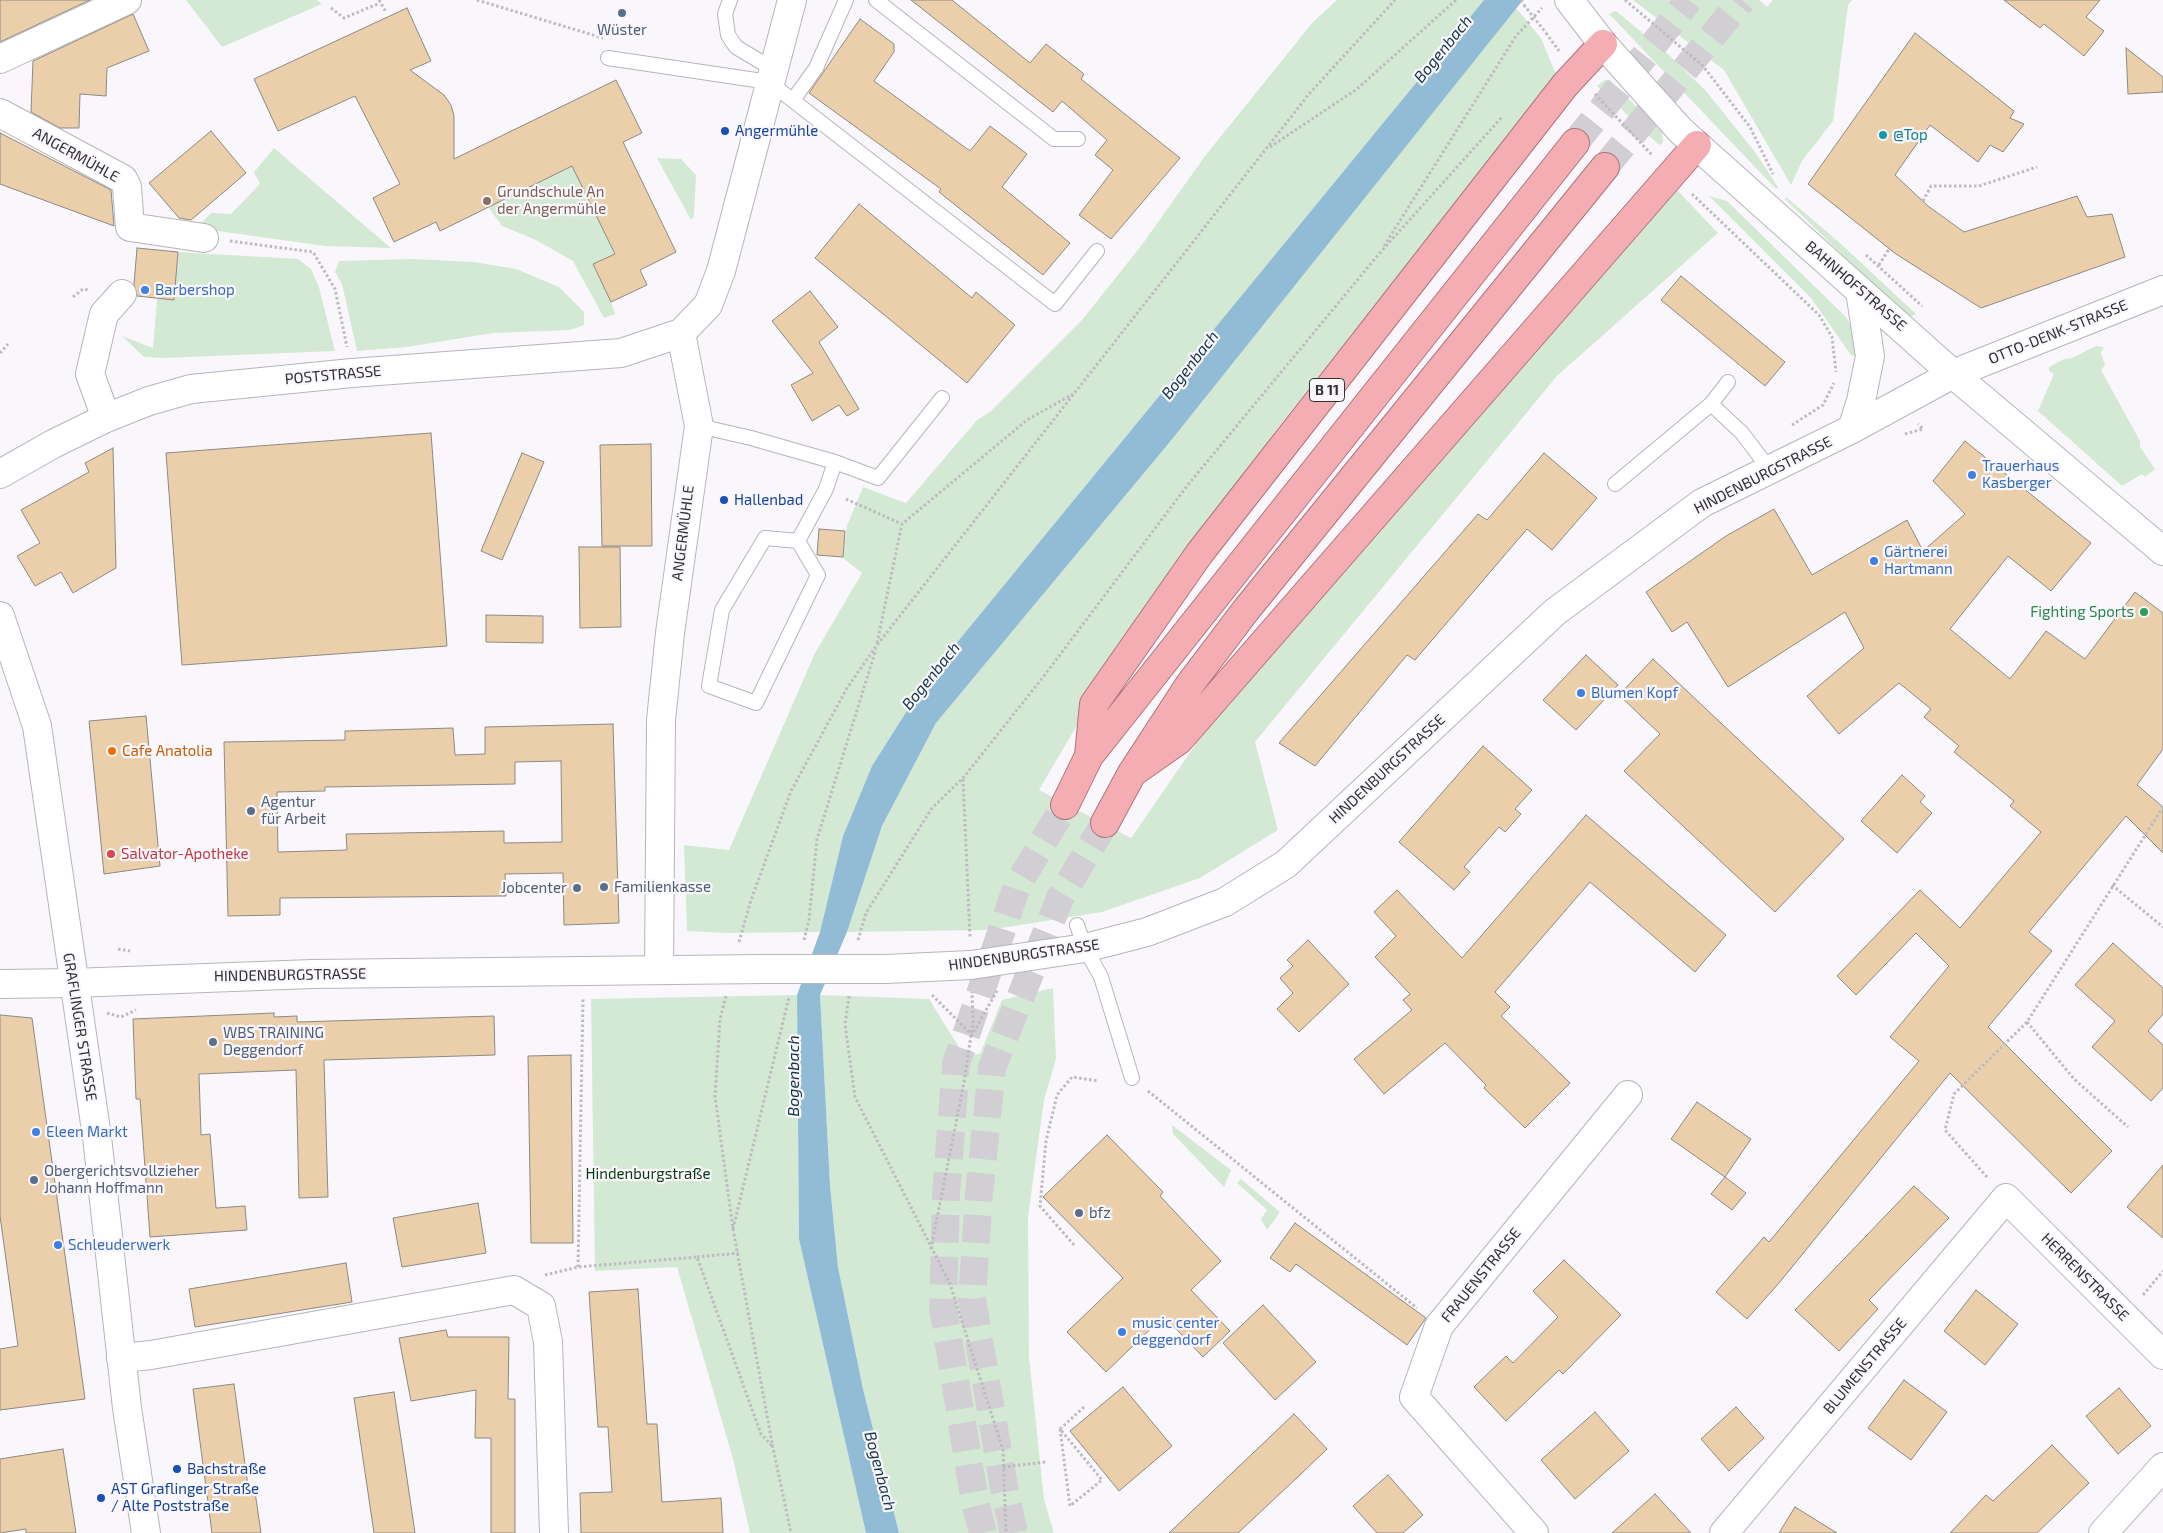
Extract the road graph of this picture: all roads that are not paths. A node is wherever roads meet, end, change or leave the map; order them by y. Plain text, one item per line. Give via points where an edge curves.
1 (127, 0) edge
2 (730, 0) edge
3 (792, 0) edge
4 (846, 0) edge
5 (876, 0) edge
6 (1571, 3) edge
7 (1603, 44) junction
8 (0, 58) edge
9 (608, 58) dead end
10 (771, 76) junction
11 (792, 100) junction
12 (0, 113) edge
13 (1078, 139) dead end
14 (1575, 143) tunnel mouth
15 (1697, 146) junction
16 (1605, 168) tunnel mouth
17 (204, 238) road end
18 (1097, 251) dead end
19 (2163, 290) edge
20 (1860, 291) junction
21 (122, 294) dead end
22 (681, 334) junction
23 (1953, 374) junction
24 (1728, 382) dead end
25 (942, 398) dead end
26 (1711, 404) junction
27 (106, 418) junction
28 (699, 426) junction
29 (1852, 429) junction
30 (1763, 459) junction
31 (835, 462) junction
32 (0, 474) edge
33 (1615, 484) dead end
34 (798, 541) junction
35 (2163, 551) edge
36 (0, 616) edge
37 (1088, 756) junction
38 (1132, 773) junction
39 (1065, 805) tunnel mouth
40 (1105, 823) tunnel mouth
41 (1081, 937) junction
42 (659, 970) junction
43 (73, 983) junction
44 (0, 984) edge
45 (1132, 1078) road end
46 (1628, 1095) dead end
47 (2006, 1198) joint
48 (2163, 1355) edge
49 (121, 1358) junction
50 (2163, 1467) edge
51 (146, 1533) edge
52 (554, 1533) edge
53 (1534, 1533) edge
54 (1724, 1533) edge
55 (2103, 1533) edge

1 - 8 street
2 - 10 lane via 724,14 728,35 736,47
3 - 10 street
4 - 11 lane via 816,68
5 - 13 lane via 1054,138
6 - 7 street, BAHNHOFSTRASSE
7 - 15 street, BAHNHOFSTRASSE
7 - 37 highway, B 11 via 1565,85 1199,554 1094,704
9 - 10 lane
10 - 11 lane
10 - 22 street via 721,271 708,305
11 - 18 lane via 1055,304
12 - 17 street, ANGERMÜHLE via 123,179 127,187 130,227
14 - 37 highway, B 11
15 - 20 street, BAHNHOFSTRASSE
15 - 38 highway via 1180,740
16 - 38 highway via 1246,610 1190,684
19 - 23 street, OTTO-DENK-STRASSE
20 - 23 street, BAHNHOFSTRASSE
20 - 29 street via 1870,356
21 - 27 street via 104,314 90,374
22 - 27 street, POSTSTRASSE via 621,353 352,373 191,389
22 - 28 street, ANGERMÜHLE
23 - 29 street, HINDENBURGSTRASSE
23 - 35 street, BAHNHOFSTRASSE
24 - 26 lane
25 - 31 lane via 878,478
26 - 30 lane
26 - 33 lane
27 - 32 street, POSTSTRASSE
28 - 31 lane
28 - 42 street, ANGERMÜHLE via 667,659 662,720
29 - 30 street, HINDENBURGSTRASSE
30 - 41 street, HINDENBURGSTRASSE via 1555,612 1286,864 1225,902 1147,932
31 - 34 lane via 826,489
34 - 34 lane via 765,538 722,610 709,686 756,703 818,575
36 - 43 street, GRAFLINGER STRASSE via 37,726
37 - 39 highway, B 11
38 - 40 highway
41 - 42 street, HINDENBURGSTRASSE, bridge via 970,965 885,969
41 - 45 lane via 1100,977
42 - 43 street, HINDENBURGSTRASSE via 312,974
43 - 44 street, HINDENBURGSTRASSE
43 - 49 street, GRAFLINGER STRASSE via 97,1137
46 - 53 street, FRAUENSTRASSE via 1439,1326 1414,1397
47 - 48 street, HERRENSTRASSE
47 - 54 street, BLUMENSTRASSE
49 - 51 street, GRAFLINGER STRASSE
49 - 52 street via 514,1290 541,1306 548,1342
50 - 55 street

